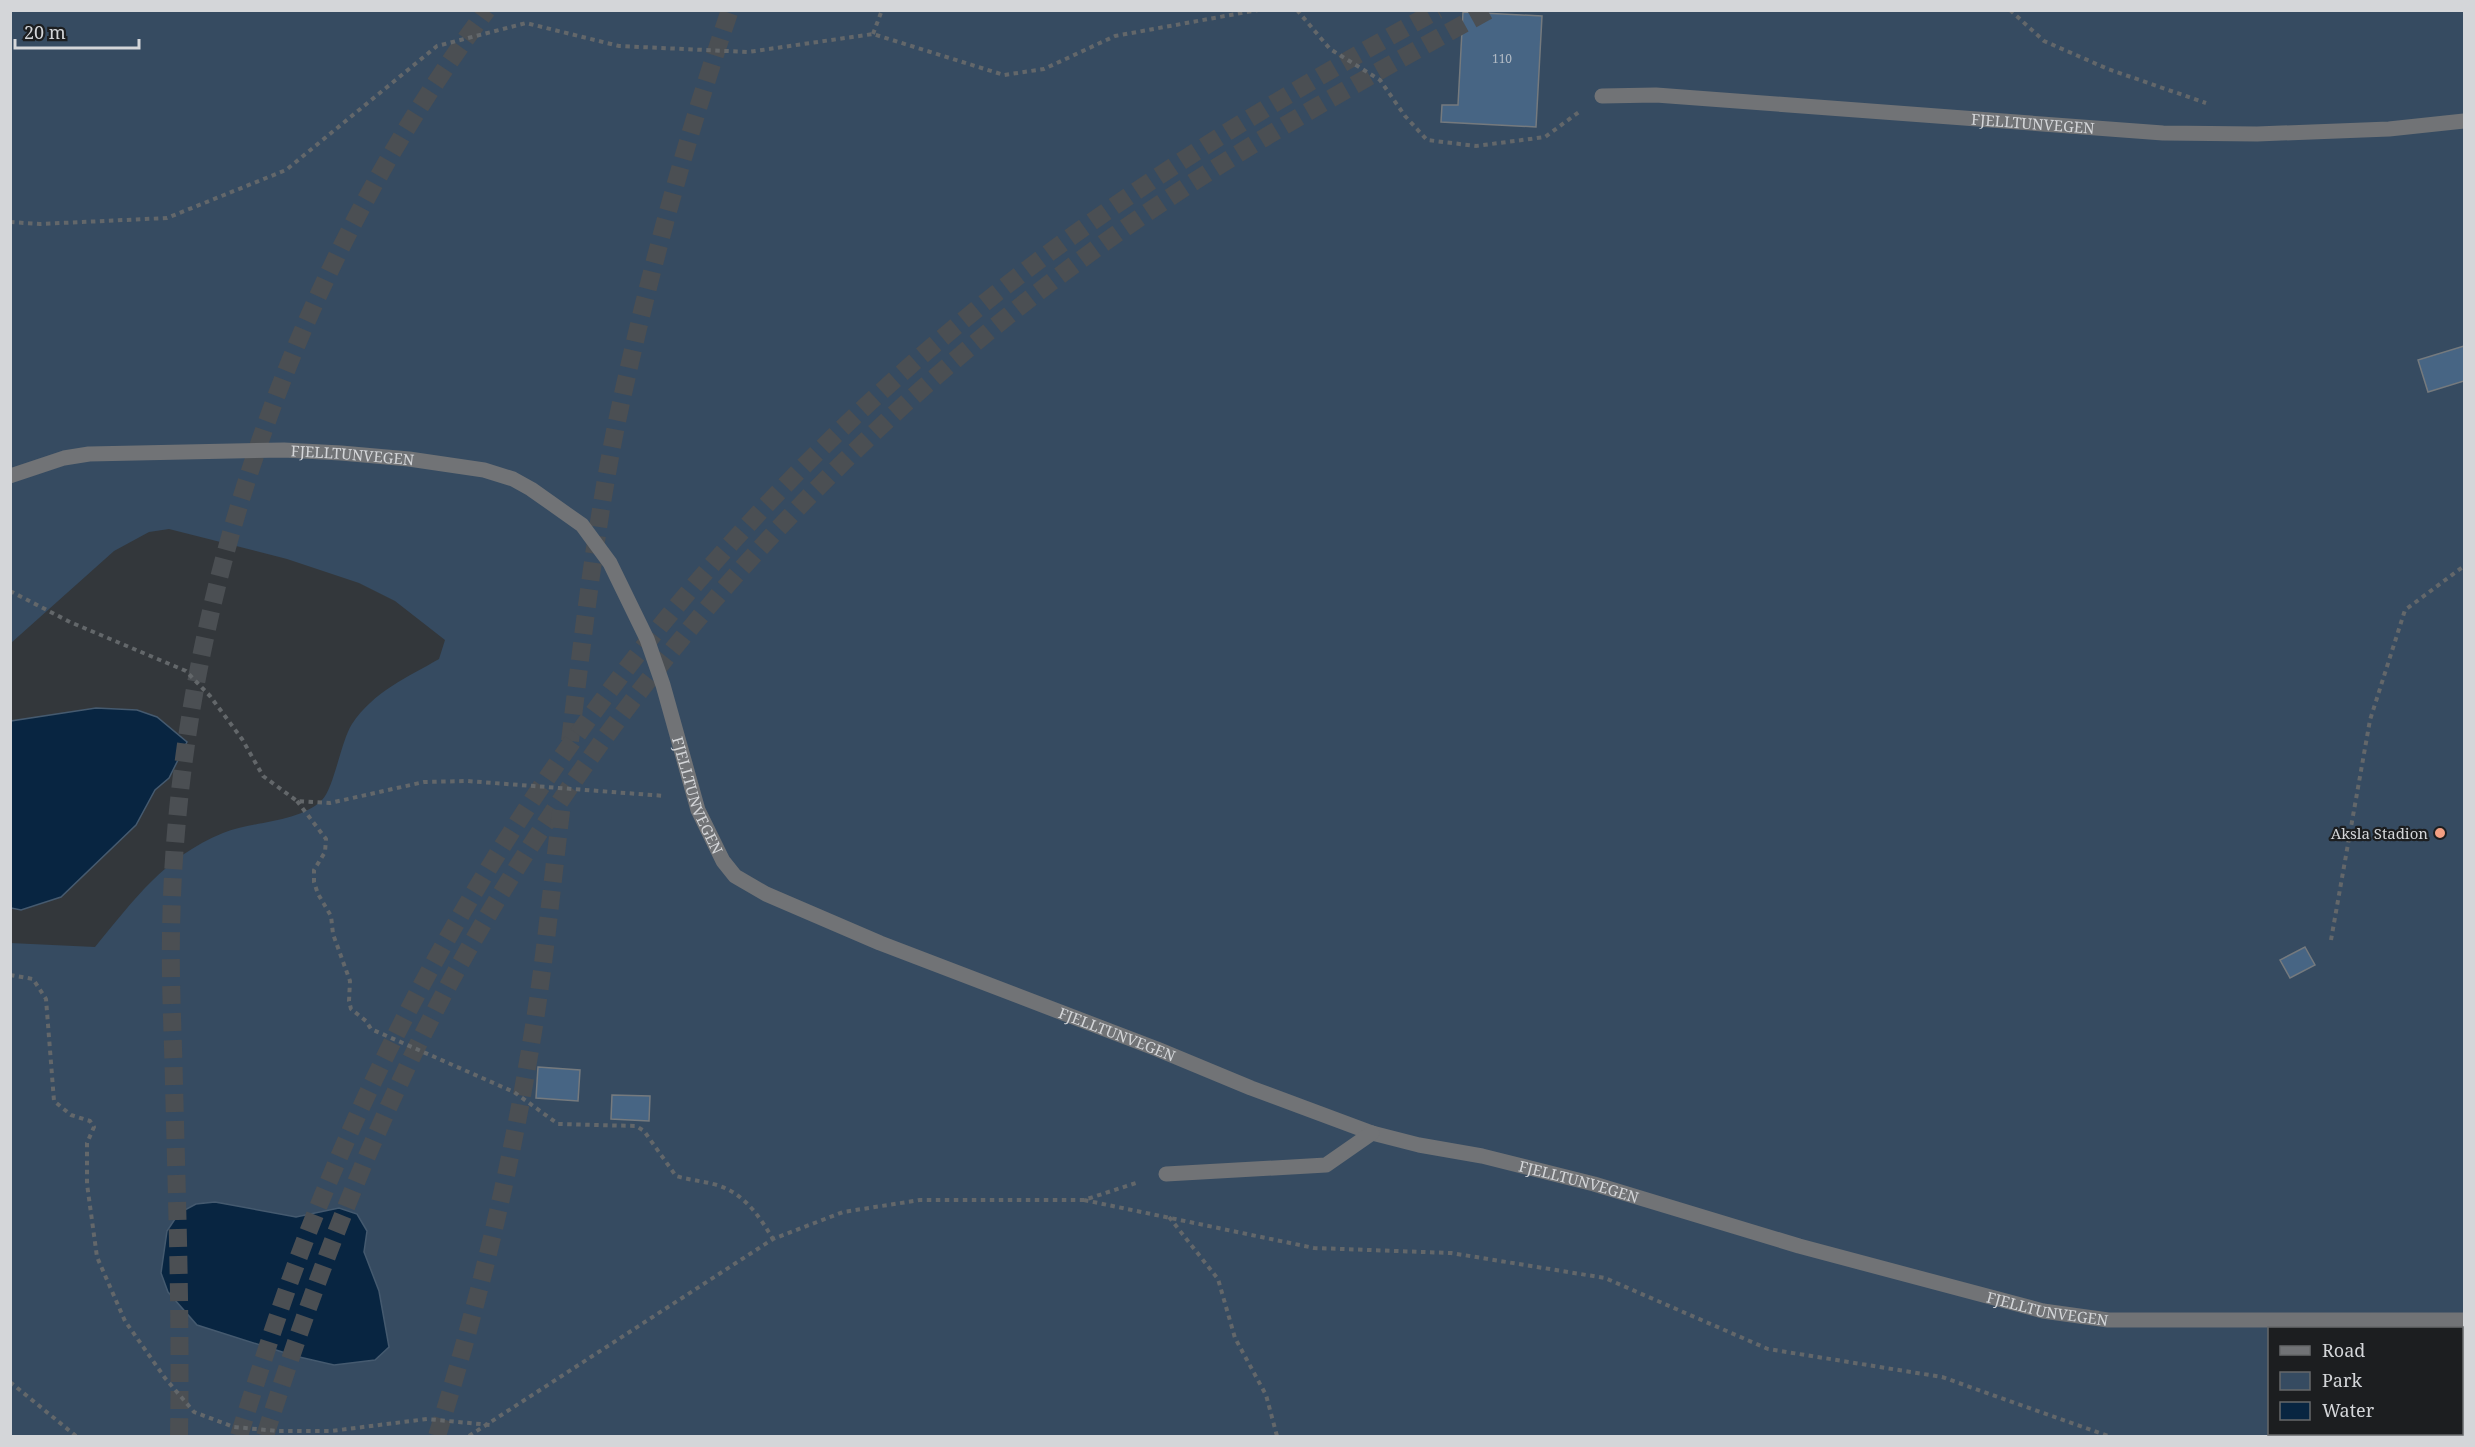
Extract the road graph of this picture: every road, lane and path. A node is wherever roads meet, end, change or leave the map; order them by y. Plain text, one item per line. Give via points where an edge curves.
1 (882, 10) edge
2 (1258, 10) edge
3 (1297, 10) edge
4 (2010, 10) edge
5 (873, 34) junction
6 (1602, 96) joint
7 (2210, 104) dead end
8 (2464, 121) edge
9 (10, 222) edge
10 (10, 476) edge
11 (2464, 566) edge
12 (10, 591) edge
13 (695, 799) junction
14 (297, 801) junction
15 (2331, 940) dead end
16 (10, 975) edge
17 (1372, 1133) junction
18 (1166, 1174) joint
19 (1084, 1200) junction
20 (1169, 1217) junction
21 (773, 1239) junction
22 (2464, 1320) edge
23 (10, 1382) edge
24 (490, 1425) junction
25 (76, 1437) edge
26 (470, 1437) edge
27 (1277, 1437) edge
28 (2108, 1437) edge

1 - 5 path
2 - 5 path via 1114,36 1044,69 1004,75
3 - 6 path via 1329,49 1380,80 1427,140 1476,146 1545,137
4 - 7 path via 2044,41 2108,69
5 - 9 path via 748,52 619,46 526,23 437,46 286,170 167,218
6 - 8 street, FJELLTUNVEGEN via 1656,95 2163,133 2389,129
10 - 13 street, FJELLTUNVEGEN via 89,454 284,450 409,459 484,470 513,479 582,525 610,563 647,639
11 - 15 path via 2405,610 2370,720
12 - 14 path via 70,622 186,671 242,739 263,776
13 - 14 path via 467,781 424,782 330,803
13 - 17 street, FJELLTUNVEGEN via 723,861 735,876 766,894 880,943
14 - 21 path via 326,839 325,852 314,870 314,882 331,916 333,934 350,981 351,1009 371,1029 514,1092 558,1124 636,1126 644,1131 676,1176 732,1192 745,1201
16 - 24 path via 33,979 46,999 54,1101 94,1127 87,1143 87,1184 97,1257 125,1321 165,1378 195,1412 234,1426 277,1431 331,1431 427,1419
17 - 18 street via 1326,1164
17 - 22 street, FJELLTUNVEGEN via 1594,1184 1799,1246 2052,1313 2108,1320
18 - 19 path
19 - 20 path
19 - 21 path via 920,1200 843,1212
20 - 27 path via 1218,1280 1235,1338 1266,1395
20 - 28 path via 1314,1248 1451,1253 1605,1278 1768,1349 1942,1377
21 - 24 path
23 - 25 path
24 - 26 path

